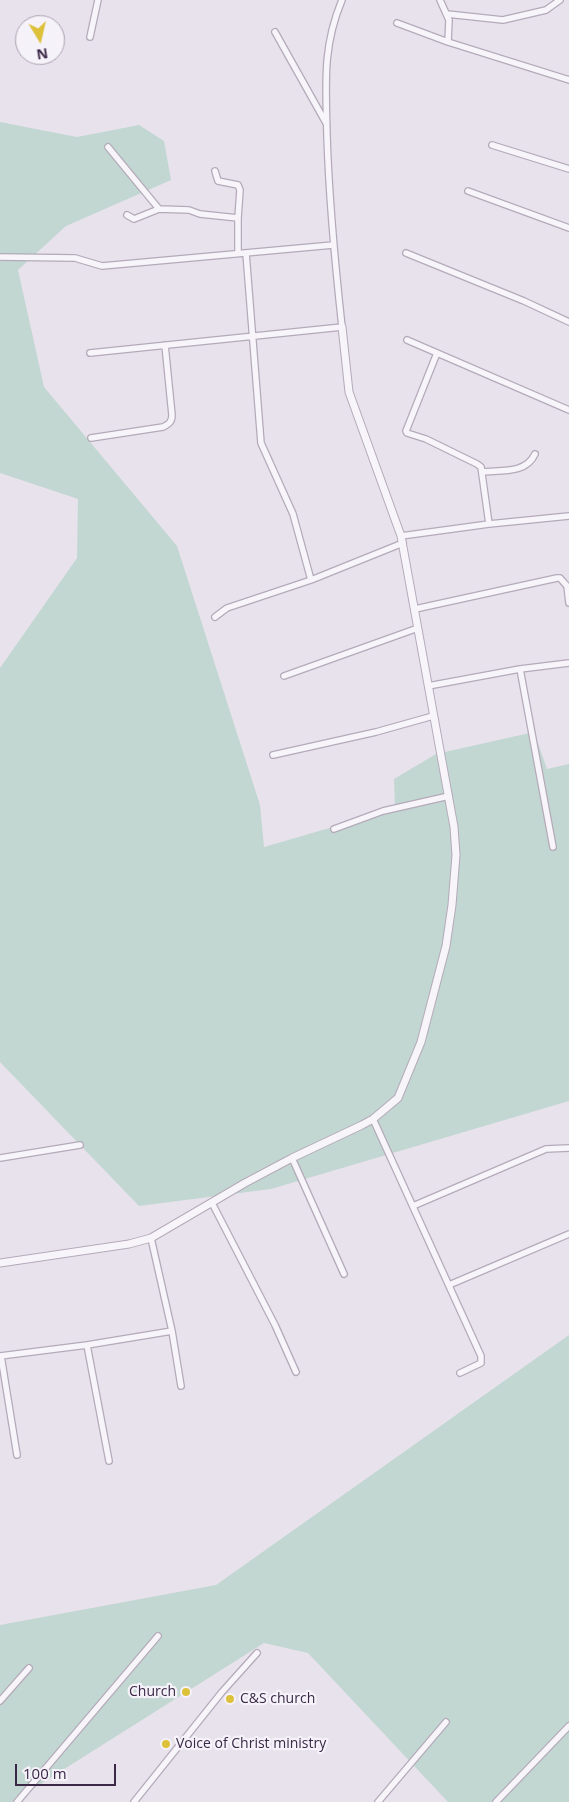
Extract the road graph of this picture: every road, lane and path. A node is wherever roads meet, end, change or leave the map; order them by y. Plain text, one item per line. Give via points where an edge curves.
1 (98, 0) edge
2 (342, 0) edge
3 (440, 0) edge
4 (560, 0) edge
5 (447, 14) junction
6 (397, 23) dead end
7 (275, 32) dead end
8 (90, 37) dead end
9 (448, 42) junction
10 (569, 80) edge
11 (327, 125) junction
12 (492, 145) dead end
13 (108, 147) dead end
14 (569, 169) edge
15 (215, 171) dead end
16 (468, 191) dead end
17 (159, 209) junction
18 (127, 215) dead end
19 (238, 218) junction
20 (569, 228) edge
21 (333, 245) junction
22 (246, 253) junction
23 (406, 253) dead end
24 (238, 254) junction
25 (0, 257) edge
26 (569, 322) edge
27 (342, 327) junction
28 (252, 336) junction
29 (407, 340) dead end
30 (166, 346) junction
31 (437, 353) junction
32 (90, 354) dead end
33 (569, 410) edge
34 (91, 438) dead end
35 (535, 454) dead end
36 (482, 472) junction
37 (569, 516) edge
38 (488, 524) junction
39 (402, 540) junction
40 (311, 580) junction
41 (569, 603) edge
42 (415, 609) junction
43 (215, 617) dead end
44 (418, 628) junction
45 (569, 663) edge
46 (520, 670) junction
47 (284, 676) dead end
48 (428, 686) junction
49 (433, 716) junction
50 (273, 755) dead end
51 (449, 796) junction
52 (334, 829) dead end
53 (553, 846) dead end
54 (373, 1119) junction
55 (80, 1145) dead end
56 (569, 1148) edge
57 (0, 1158) edge
58 (292, 1158) junction
59 (212, 1203) junction
60 (413, 1206) junction
61 (569, 1234) edge
62 (151, 1238) junction
63 (0, 1263) edge
64 (344, 1274) dead end
65 (449, 1285) junction
66 (172, 1331) junction
67 (87, 1345) junction
68 (0, 1356) edge
69 (296, 1372) dead end
70 (460, 1373) dead end
71 (181, 1386) dead end
72 (17, 1456) dead end
73 (109, 1461) dead end
74 (158, 1636) dead end
75 (257, 1653) dead end
76 (29, 1668) dead end
77 (0, 1701) edge
78 (446, 1722) dead end
79 (569, 1726) edge
80 (17, 1802) edge
81 (134, 1802) edge
82 (378, 1802) edge
83 (496, 1802) edge

1 - 8 street
2 - 11 street via 326,59
3 - 5 street
4 - 5 street via 546,10 503,20
5 - 9 street
6 - 9 street
7 - 11 street
9 - 10 street
11 - 21 street
12 - 14 street
13 - 17 street
15 - 19 street via 221,183 238,185
16 - 20 street
17 - 18 street via 134,219
17 - 19 street
19 - 24 street
21 - 22 street
21 - 27 street
22 - 24 street
22 - 28 street
23 - 26 street via 524,300
24 - 25 street via 102,266 75,258
27 - 28 street
27 - 39 street via 348,392
28 - 30 street
28 - 40 street via 261,443 293,514
29 - 31 street
30 - 32 street
30 - 34 street via 172,415 169,424
31 - 33 street
31 - 36 street via 406,431 477,464
35 - 36 street via 532,461 523,467
36 - 38 street
37 - 38 street
38 - 39 street
39 - 40 street
39 - 42 street
40 - 43 street via 227,608
41 - 42 street via 567,586 557,578
42 - 44 street
44 - 47 street
44 - 48 street
45 - 46 street
46 - 48 street
46 - 53 street
48 - 49 street
49 - 50 street
49 - 51 street
51 - 52 street via 383,811
51 - 54 street via 456,855 446,946 421,1042 409,1074 398,1098
54 - 58 street
54 - 60 street
55 - 57 street
56 - 60 street via 546,1150
58 - 59 street
58 - 64 street
59 - 62 street
59 - 69 street
60 - 65 street
61 - 65 street
62 - 63 street
62 - 66 street
65 - 70 street via 482,1360
66 - 67 street
66 - 71 street
67 - 68 street
67 - 73 street
68 - 72 street
74 - 80 street
75 - 81 street
76 - 77 street
78 - 82 street
79 - 83 street

